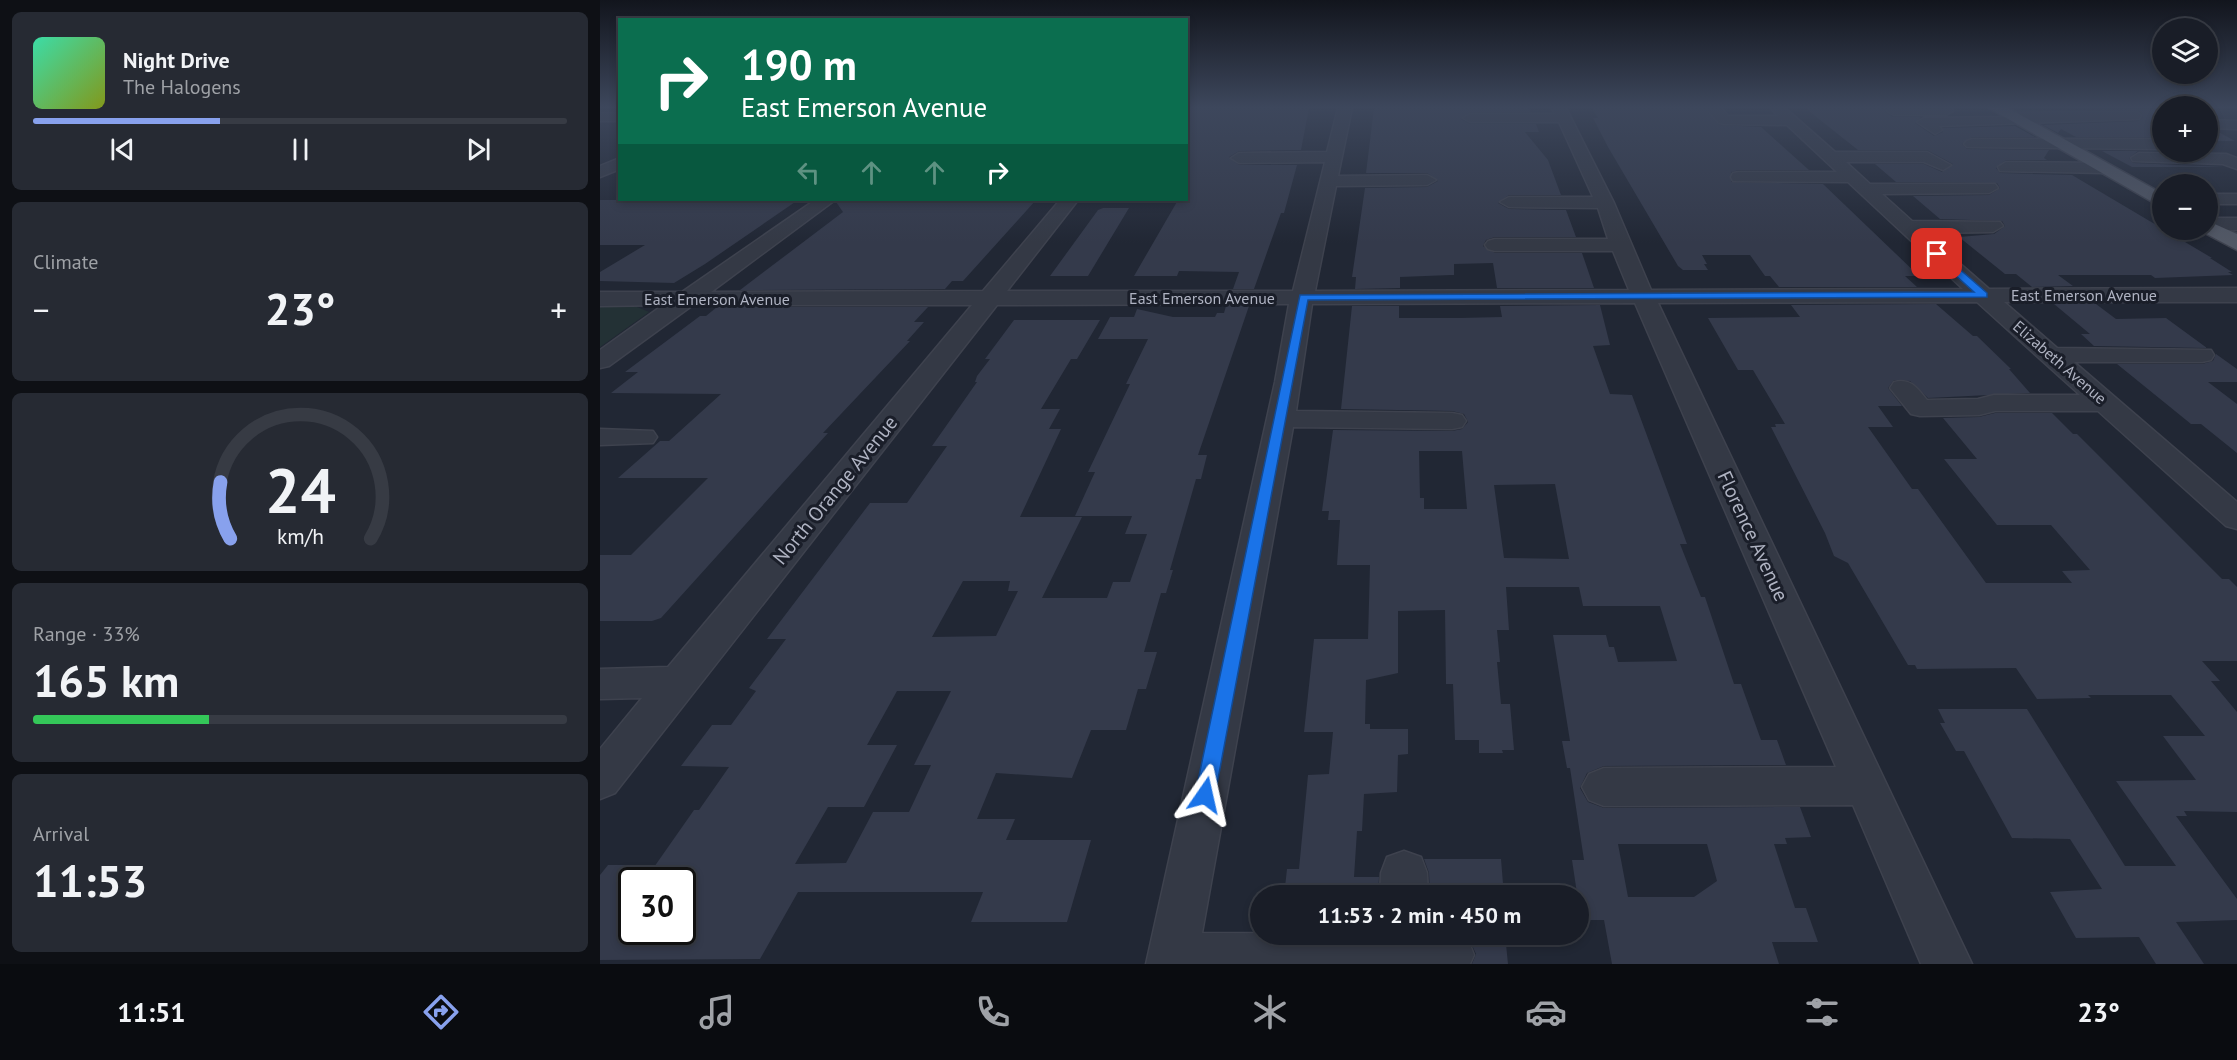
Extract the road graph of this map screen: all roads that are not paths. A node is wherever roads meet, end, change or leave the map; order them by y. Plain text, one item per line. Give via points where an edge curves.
1 (1335, 153) edge
2 (1581, 153) edge
3 (1827, 153) edge
4 (2076, 153) edge
5 (2152, 155) edge
6 (2082, 156) junction
7 (1832, 157) junction
8 (1239, 158) dead end
9 (618, 164) edge
10 (2237, 164) edge
11 (1943, 165) dead end
12 (2006, 167) dead end
13 (1332, 169) junction
14 (2106, 169) junction
15 (2237, 171) edge
16 (600, 173) edge
17 (618, 173) edge
18 (1739, 177) dead end
19 (1427, 180) dead end
20 (1861, 183) junction
21 (1989, 188) dead end
22 (2152, 195) edge
23 (2218, 199) edge
24 (2237, 199) edge
25 (825, 201) edge
26 (1068, 201) edge
27 (1509, 202) dead end
28 (1605, 202) junction
29 (1993, 226) dead end
30 (1907, 227) junction
31 (1495, 245) dead end
32 (1620, 245) junction
33 (1983, 295) junction
34 (2237, 295) edge
35 (1644, 296) junction
36 (1304, 297) junction
37 (988, 298) junction
38 (600, 299) edge
39 (687, 299) junction
40 (2054, 355) junction
41 (2202, 355) dead end
42 (600, 361) edge
43 (1978, 397) junction
44 (2107, 403) junction
45 (1919, 407) dead end
46 (1281, 419) junction
47 (1452, 421) dead end
48 (2004, 426) dead end
49 (600, 437) edge
50 (643, 437) dead end
51 (2237, 519) edge
52 (681, 682) junction
53 (600, 684) edge
54 (600, 780) edge
55 (1868, 786) junction
56 (1604, 788) dead end
57 (1416, 953) edge
58 (1171, 962) edge
59 (1947, 964) edge

1 - 13 street
2 - 28 street, Florence Avenue
3 - 7 street, Elizabeth Avenue
4 - 6 main road
5 - 6 street
6 - 10 street via 2226,159
6 - 14 main road
7 - 11 street via 1927,157
7 - 20 street, Elizabeth Avenue
8 - 13 street
9 - 16 street
12 - 14 street
13 - 19 street
13 - 36 street
14 - 15 street
14 - 22 main road
16 - 17 street
18 - 20 street
20 - 21 street
20 - 30 street, Elizabeth Avenue
23 - 24 street
25 - 39 street
26 - 37 street, North Orange Avenue
27 - 28 street
28 - 32 street, Florence Avenue
29 - 30 street
30 - 33 street, Elizabeth Avenue
31 - 32 street
32 - 35 street, Florence Avenue
33 - 34 street, East Emerson Avenue
33 - 35 street, East Emerson Avenue
33 - 40 street, Elizabeth Avenue
35 - 36 street, East Emerson Avenue
35 - 55 street, Florence Avenue
36 - 37 street, East Emerson Avenue
36 - 46 street
37 - 39 street, East Emerson Avenue
37 - 52 street, North Orange Avenue
38 - 39 street, East Emerson Avenue
39 - 42 street
40 - 41 street
40 - 44 street, Elizabeth Avenue
43 - 44 street
43 - 45 street
43 - 48 street
44 - 51 street, Elizabeth Avenue
46 - 47 street
46 - 58 street
49 - 50 street
52 - 53 street
52 - 54 street, North Orange Avenue
55 - 56 street
55 - 59 street, Florence Avenue
57 - 58 street

